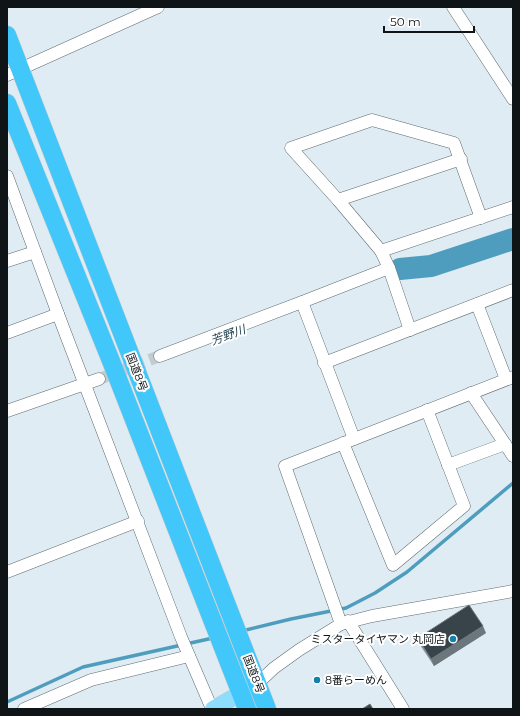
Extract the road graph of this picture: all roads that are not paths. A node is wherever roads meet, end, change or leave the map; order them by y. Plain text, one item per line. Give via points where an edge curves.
1 (158, 7) edge
2 (453, 7) edge
3 (7, 35) edge
4 (14, 72) edge
5 (510, 86) edge
6 (513, 99) edge
7 (7, 103) edge
8 (460, 160) junction
9 (7, 176) edge
10 (338, 200) junction
11 (513, 207) edge
12 (481, 218) junction
13 (381, 251) junction
14 (35, 252) junction
15 (7, 262) edge
16 (389, 268) junction
17 (513, 290) edge
18 (302, 302) junction
19 (477, 304) junction
20 (58, 314) junction
21 (410, 330) junction
22 (7, 333) edge
23 (160, 356) tunnel mouth
24 (324, 363) junction
25 (510, 378) edge
26 (99, 379) tunnel mouth
27 (84, 384) junction
28 (471, 393) junction
29 (427, 410) junction
30 (7, 411) edge
31 (348, 441) junction
32 (504, 444) junction
33 (513, 456) edge
34 (448, 465) junction
35 (138, 521) junction
36 (7, 572) edge
37 (513, 591) edge
38 (344, 622) junction
39 (188, 655) junction
40 (257, 684) junction
41 (244, 701) edge
42 (24, 709) edge
43 (212, 709) edge
44 (267, 709) edge
45 (403, 709) edge

1 - 4 street
2 - 5 street
3 - 4 highway, 国道8号
4 - 40 highway, 国道8号
5 - 6 street
7 - 41 highway, 国道8号
8 - 10 street
8 - 10 street via 454,142 372,120 291,148
8 - 12 street
9 - 14 street
10 - 13 street
11 - 12 street
12 - 13 street
13 - 16 street
14 - 15 street
14 - 20 street
16 - 18 street
16 - 21 street
17 - 19 street
18 - 23 street
18 - 24 street
19 - 21 street
19 - 25 street
20 - 22 street
20 - 27 street
21 - 24 street
24 - 31 street
25 - 28 street
26 - 27 street
27 - 30 street
27 - 35 street
28 - 29 street
28 - 32 street
29 - 31 street
29 - 34 street
31 - 34 street via 393,565 464,506
31 - 38 street via 285,466
32 - 33 street
32 - 34 street
35 - 36 street
35 - 39 street
37 - 38 street
38 - 40 street via 299,650
38 - 45 street
39 - 42 street via 91,680
39 - 43 street
40 - 41 main road
40 - 44 highway, 国道8号
41 - 43 main road

